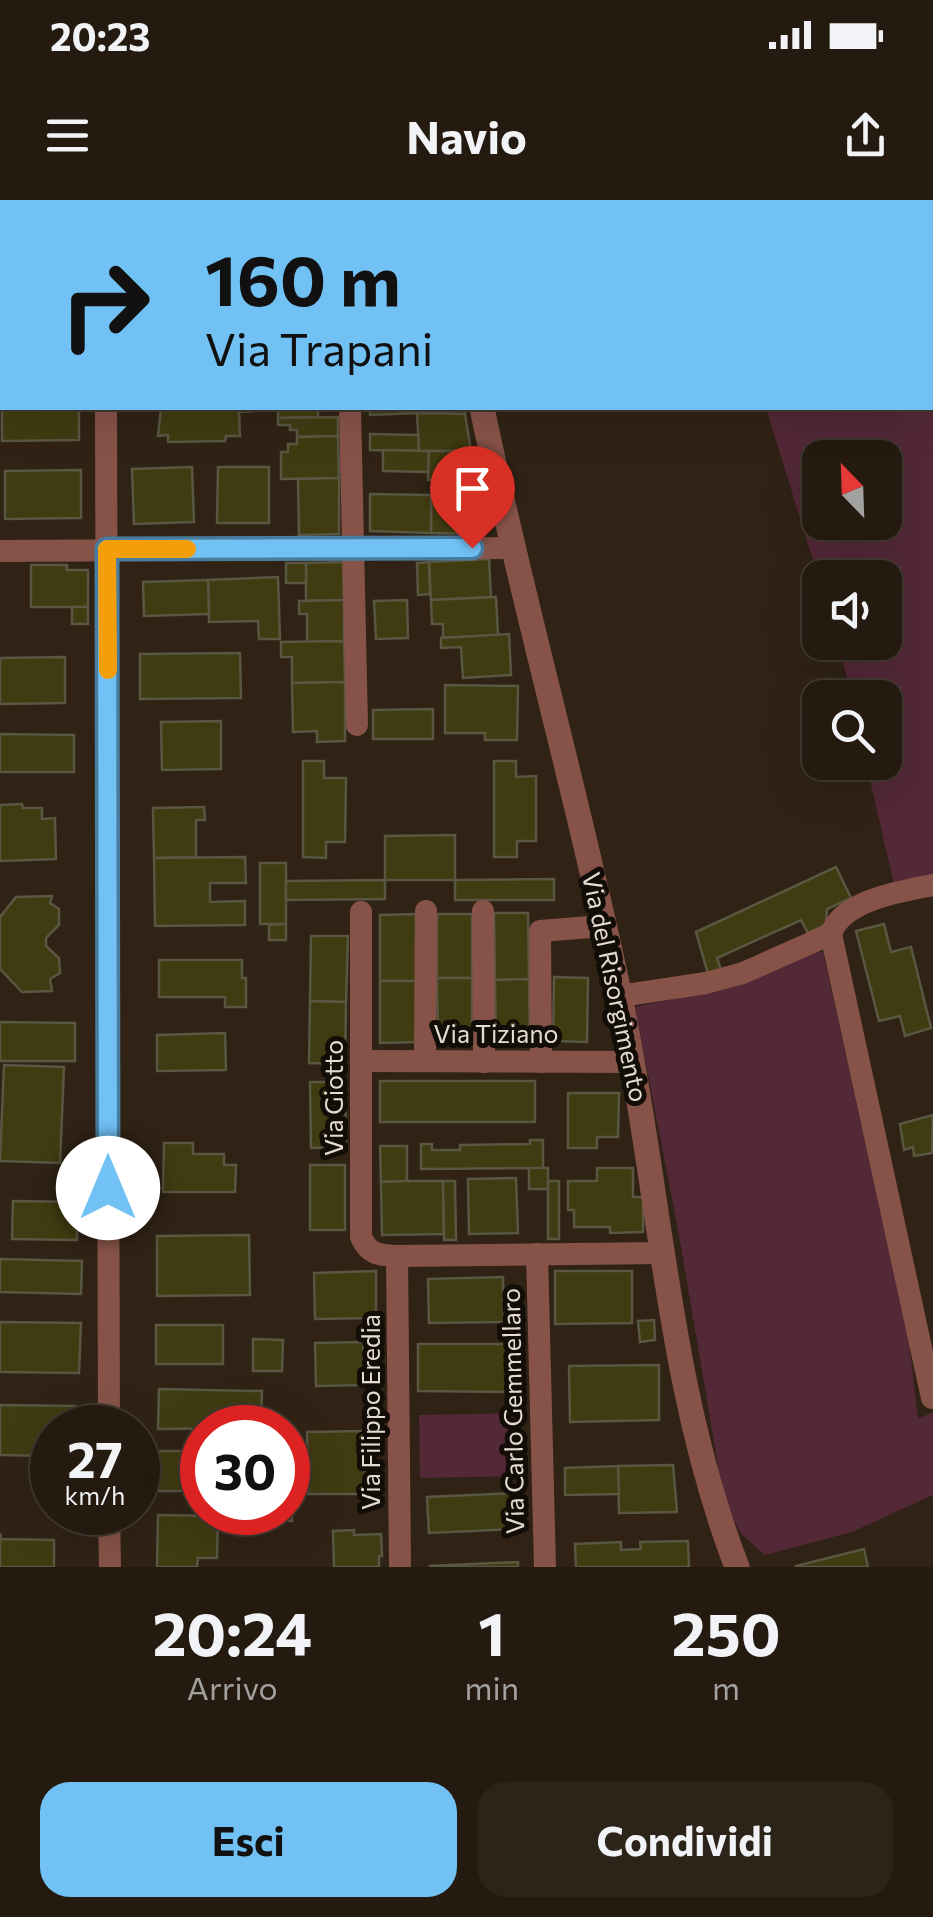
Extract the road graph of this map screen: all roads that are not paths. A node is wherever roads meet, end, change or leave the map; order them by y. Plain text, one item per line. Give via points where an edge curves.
1 (106, 410) edge
2 (350, 410) edge
3 (482, 410) edge
4 (511, 548) junction
5 (107, 549) junction
6 (354, 549) junction
7 (0, 551) edge
8 (357, 725) dead end
9 (933, 885) edge
10 (483, 911) dead end
11 (362, 912) dead end
12 (426, 912) dead end
13 (603, 926) junction
14 (832, 934) junction
15 (620, 996) junction
16 (361, 1061) junction
17 (425, 1061) junction
18 (484, 1062) junction
19 (541, 1062) junction
20 (632, 1062) junction
21 (663, 1253) junction
22 (536, 1254) junction
23 (398, 1256) junction
24 (932, 1398) edge
25 (109, 1405) edge
26 (110, 1535) edge
27 (110, 1567) edge
28 (400, 1567) edge
29 (545, 1567) edge
30 (736, 1567) edge

1 - 5 street
2 - 6 street
3 - 4 street, Via del Risorgimento
4 - 6 street
4 - 13 street, Via del Risorgimento
5 - 6 street
5 - 7 street
5 - 25 street
6 - 8 street
9 - 14 street via 843,914
10 - 18 street
11 - 16 street, Via Giotto
12 - 17 street
13 - 15 street, Via del Risorgimento
13 - 19 street via 540,931
14 - 15 street via 743,973
14 - 24 street
15 - 20 street, Via del Risorgimento
16 - 17 street, Via Tiziano
16 - 23 street, Via Giotto via 361,1237 376,1255
17 - 18 street, Via Tiziano
18 - 19 street, Via Tiziano
19 - 20 street, Via Tiziano
20 - 21 street, Via del Risorgimento
21 - 22 street
21 - 30 street, Via del Risorgimento via 713,1506
22 - 23 street
22 - 29 street, Via Carlo Gemmellaro
23 - 28 street, Via Filippo Eredia
26 - 27 street

